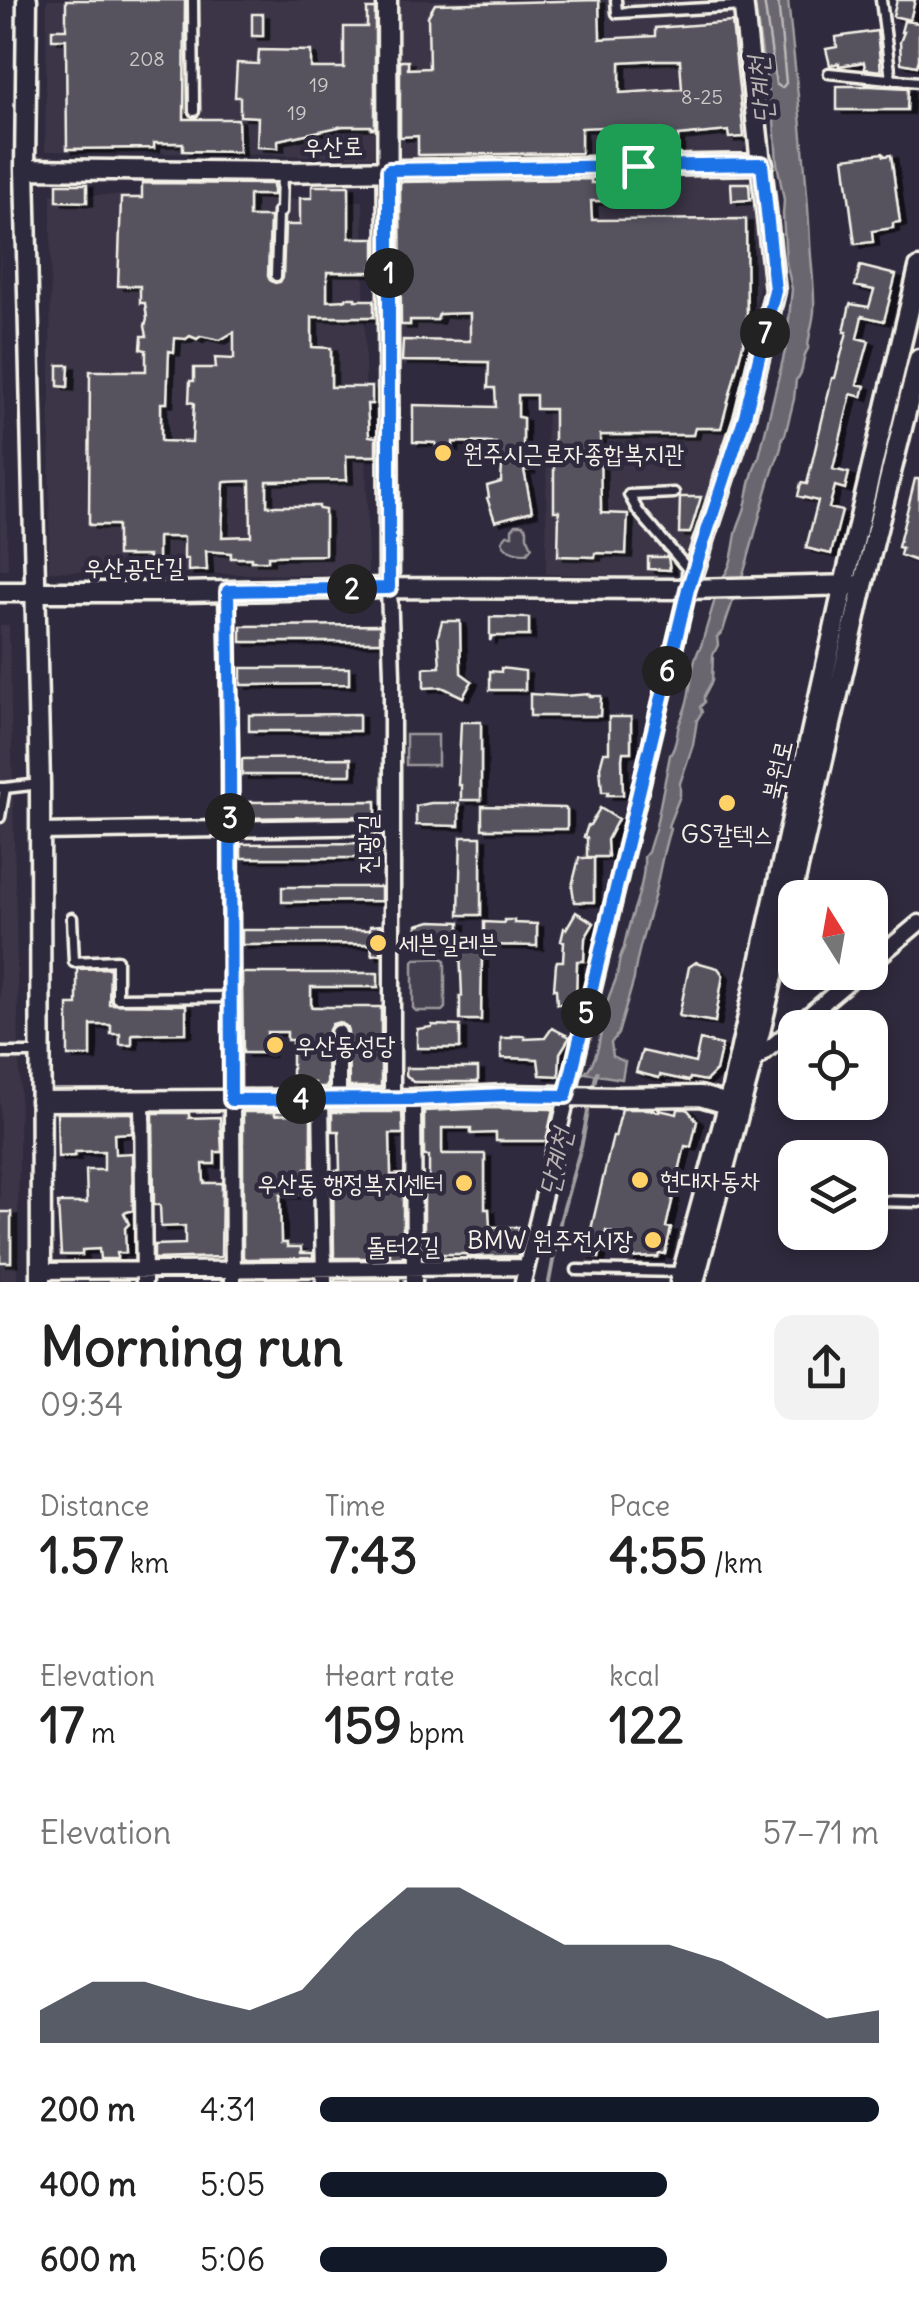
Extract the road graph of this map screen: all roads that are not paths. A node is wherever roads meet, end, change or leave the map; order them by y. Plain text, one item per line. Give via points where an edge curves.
1 (27, 0) edge
2 (193, 0) edge
3 (387, 0) edge
4 (616, 0) edge
5 (881, 0) edge
6 (743, 3) edge
7 (829, 73) dead end
8 (891, 79) junction
9 (919, 82) edge
10 (194, 111) dead end
11 (762, 164) junction
12 (25, 169) junction
13 (389, 170) junction
14 (282, 172) junction
15 (919, 268) edge
16 (276, 276) dead end
17 (919, 359) edge
18 (674, 493) dead end
19 (853, 586) junction
20 (389, 588) junction
21 (696, 589) junction
22 (228, 591) junction
23 (0, 592) edge
24 (37, 592) junction
25 (40, 784) junction
26 (3, 788) edge
27 (0, 818) edge
28 (392, 826) junction
29 (230, 828) junction
30 (40, 832) junction
31 (72, 918) dead end
32 (919, 923) edge
33 (888, 949) edge
34 (838, 990) edge
35 (230, 997) junction
36 (338, 1033) dead end
37 (0, 1053) edge
38 (40, 1053) junction
39 (752, 1062) junction
40 (568, 1097) junction
41 (142, 1099) junction
42 (330, 1099) junction
43 (392, 1099) junction
44 (413, 1099) junction
45 (231, 1100) junction
46 (40, 1101) junction
47 (735, 1107) junction
48 (888, 1201) edge
49 (919, 1202) edge
50 (577, 1270) dead end
51 (524, 1274) edge
52 (414, 1275) edge
53 (144, 1276) edge
54 (232, 1276) edge
55 (324, 1276) edge
56 (41, 1277) edge
57 (685, 1279) edge

1 - 12 street
2 - 10 lane
3 - 13 street
4 - 6 lane via 617,13
5 - 8 lane
6 - 11 street
7 - 8 lane
8 - 9 lane
11 - 13 street, 우산로
11 - 21 street via 775,290
12 - 14 street, 우산로
12 - 24 street
13 - 14 street, 우산로
13 - 20 street
14 - 16 lane
15 - 19 street, 북원로
17 - 19 street, 북원로
18 - 21 lane via 629,495
19 - 21 street, 우산공단길
19 - 39 street, 북원로
19 - 47 street, 북원로
20 - 21 street, 우산공단길
20 - 22 street, 우산공단길
20 - 28 street, 진광길
21 - 40 street
22 - 24 street, 우산공단길
22 - 29 street
23 - 24 street, 우산공단길
24 - 25 street
25 - 26 lane
25 - 30 street
26 - 27 lane
28 - 29 street
28 - 43 street, 진광길
29 - 30 street
29 - 35 street
30 - 38 street
31 - 35 lane via 74,962 117,960 117,998
32 - 33 street
34 - 39 street
35 - 45 street
36 - 42 street
37 - 38 lane
38 - 46 street
39 - 47 street, 북원로
40 - 44 street
40 - 47 street via 700,1096
40 - 51 street
41 - 45 street
41 - 46 street
41 - 53 street
42 - 43 street
42 - 45 street
42 - 55 street
43 - 44 street
44 - 52 street
45 - 54 street
46 - 56 street
47 - 57 street, 북원로
48 - 49 lane
50 - 57 lane
51 - 52 street, 돌터2길
52 - 55 street, 돌터2길
53 - 54 street, 돌터2길
53 - 56 street, 돌터2길
54 - 55 street, 돌터2길

